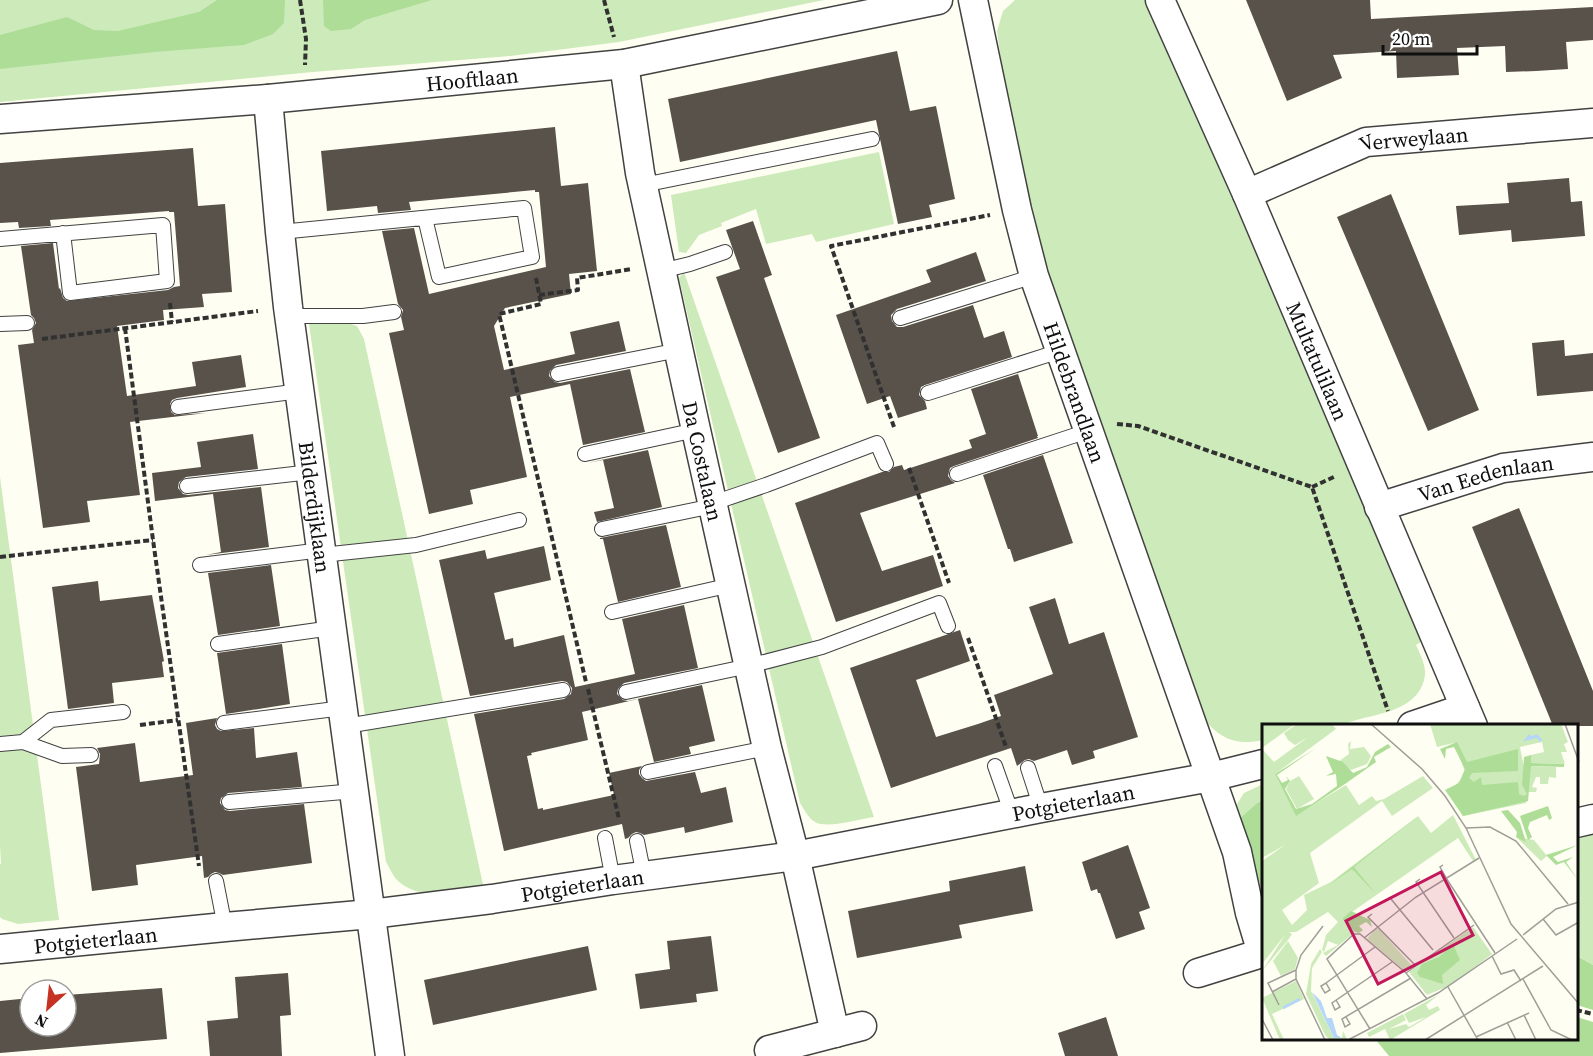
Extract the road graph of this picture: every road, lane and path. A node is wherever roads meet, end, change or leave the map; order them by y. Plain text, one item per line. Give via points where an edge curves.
1 (300, 0) edge
2 (938, 0) edge
3 (973, 0) edge
4 (1160, 0) edge
5 (624, 64) junction
6 (303, 95) junction
7 (268, 99) junction
8 (0, 119) edge
9 (1593, 123) edge
10 (872, 139) dead end
11 (643, 185) junction
12 (1247, 194) junction
13 (1017, 210) junction
14 (425, 218) junction
15 (279, 232) junction
16 (63, 233) junction
17 (0, 239) edge
18 (725, 252) dead end
19 (532, 257) junction
20 (661, 268) junction
21 (1034, 276) junction
22 (539, 295) junction
23 (289, 312) junction
24 (394, 312) dead end
25 (900, 318) dead end
26 (27, 323) dead end
27 (0, 324) edge
28 (125, 328) junction
29 (34, 340) dead end
30 (679, 350) junction
31 (1060, 351) junction
32 (558, 374) dead end
33 (300, 391) junction
34 (928, 393) dead end
35 (178, 407) dead end
36 (1086, 426) junction
37 (894, 427) dead end
38 (696, 430) junction
39 (585, 454) dead end
40 (1593, 457) edge
41 (906, 461) dead end
42 (886, 464) dead end
43 (311, 472) junction
44 (957, 474) dead end
45 (187, 486) dead end
46 (713, 505) junction
47 (1379, 507) junction
48 (519, 520) dead end
49 (602, 529) dead end
50 (153, 540) junction
51 (322, 552) junction
52 (0, 557) edge
53 (200, 565) dead end
54 (731, 585) junction
55 (949, 585) dead end
56 (612, 612) dead end
57 (948, 626) dead end
58 (332, 628) junction
59 (965, 630) dead end
60 (218, 644) dead end
61 (749, 666) junction
62 (563, 690) dead end
63 (626, 692) dead end
64 (123, 712) dead end
65 (345, 717) junction
66 (1469, 717) edge
67 (1400, 721) edge
68 (224, 723) dead end
69 (23, 742) junction
70 (0, 744) edge
71 (767, 748) junction
72 (1008, 754) dead end
73 (91, 755) dead end
74 (1262, 764) edge
75 (995, 766) dead end
76 (1028, 768) dead end
77 (648, 772) dead end
78 (1211, 777) junction
79 (355, 791) junction
80 (229, 802) dead end
81 (1041, 808) junction
82 (1012, 814) junction
83 (619, 819) dead end
84 (1593, 819) edge
85 (1578, 823) edge
86 (604, 838) dead end
87 (637, 841) dead end
88 (795, 855) junction
89 (199, 870) dead end
90 (644, 876) junction
91 (613, 880) junction
92 (216, 881) dead end
93 (371, 914) junction
94 (225, 927) junction
95 (0, 949) edge
96 (1198, 973) dead end
97 (1578, 1010) edge
98 (1593, 1014) edge
99 (769, 1050) dead end
100 (390, 1056) edge

1 - 6 path via 306,39
2 - 5 street, Hooftlaan
3 - 13 street, Hildebrandlaan
4 - 12 street, Multatulilaan
5 - 6 street, Hooftlaan
5 - 11 street, Da Costalaan
6 - 7 street, Hooftlaan
7 - 8 street, Hooftlaan
7 - 15 street, Bilderdijklaan
9 - 12 street, Verweylaan via 1366,142
10 - 11 lane
11 - 20 street, Da Costalaan
12 - 47 street, Multatulilaan
13 - 21 street, Hildebrandlaan
13 - 37 path via 831,246
14 - 15 lane
14 - 19 lane via 524,208
14 - 19 lane via 439,277
15 - 23 street, Bilderdijklaan
16 - 16 lane via 163,225 167,281 70,293
16 - 17 lane
18 - 20 lane via 690,264
19 - 22 path
20 - 22 path via 577,278 578,290
20 - 30 street, Da Costalaan
21 - 25 lane
21 - 31 street, Hildebrandlaan
22 - 83 path via 541,304 499,314
23 - 24 lane via 363,316
23 - 28 path
23 - 33 street, Bilderdijklaan
26 - 27 lane
28 - 29 path
28 - 50 path
30 - 32 lane
30 - 38 street, Da Costalaan
31 - 34 lane
31 - 36 street, Hildebrandlaan
33 - 35 lane
33 - 43 street, Bilderdijklaan
36 - 44 lane
36 - 67 path via 1138,426 1312,487
36 - 78 street, Hildebrandlaan
38 - 39 lane
38 - 46 street, Da Costalaan
40 - 47 street, Van Eedenlaan via 1503,468
41 - 55 path
42 - 46 lane via 877,443
43 - 45 lane
43 - 51 street, Bilderdijklaan
46 - 49 lane
46 - 54 street, Da Costalaan
47 - 66 street, Multatulilaan
48 - 51 lane via 420,545
50 - 52 path
50 - 89 path
51 - 53 lane
51 - 58 street, Bilderdijklaan
54 - 56 lane
54 - 61 street, Da Costalaan
57 - 61 lane via 939,603 822,647
58 - 60 lane
58 - 65 street, Bilderdijklaan
59 - 72 path
61 - 63 lane
61 - 71 street, Da Costalaan
62 - 65 lane
64 - 69 lane via 51,720
65 - 68 lane
65 - 79 street, Bilderdijklaan
66 - 67 street
69 - 70 lane
69 - 73 lane via 62,756
71 - 77 lane
71 - 88 street, Da Costalaan
74 - 78 street, Potgieterlaan
75 - 82 lane
76 - 81 lane
78 - 81 street, Potgieterlaan
78 - 96 street via 1237,852 1262,953
79 - 80 lane
79 - 93 street, Bilderdijklaan
81 - 82 street, Potgieterlaan
82 - 88 street, Potgieterlaan
84 - 85 street
86 - 91 lane
87 - 90 lane
88 - 90 street, Potgieterlaan
88 - 99 street via 849,1029
90 - 91 street, Potgieterlaan
91 - 93 street, Potgieterlaan
92 - 94 lane
93 - 94 street, Potgieterlaan
93 - 100 street
94 - 95 street, Potgieterlaan
97 - 98 path

